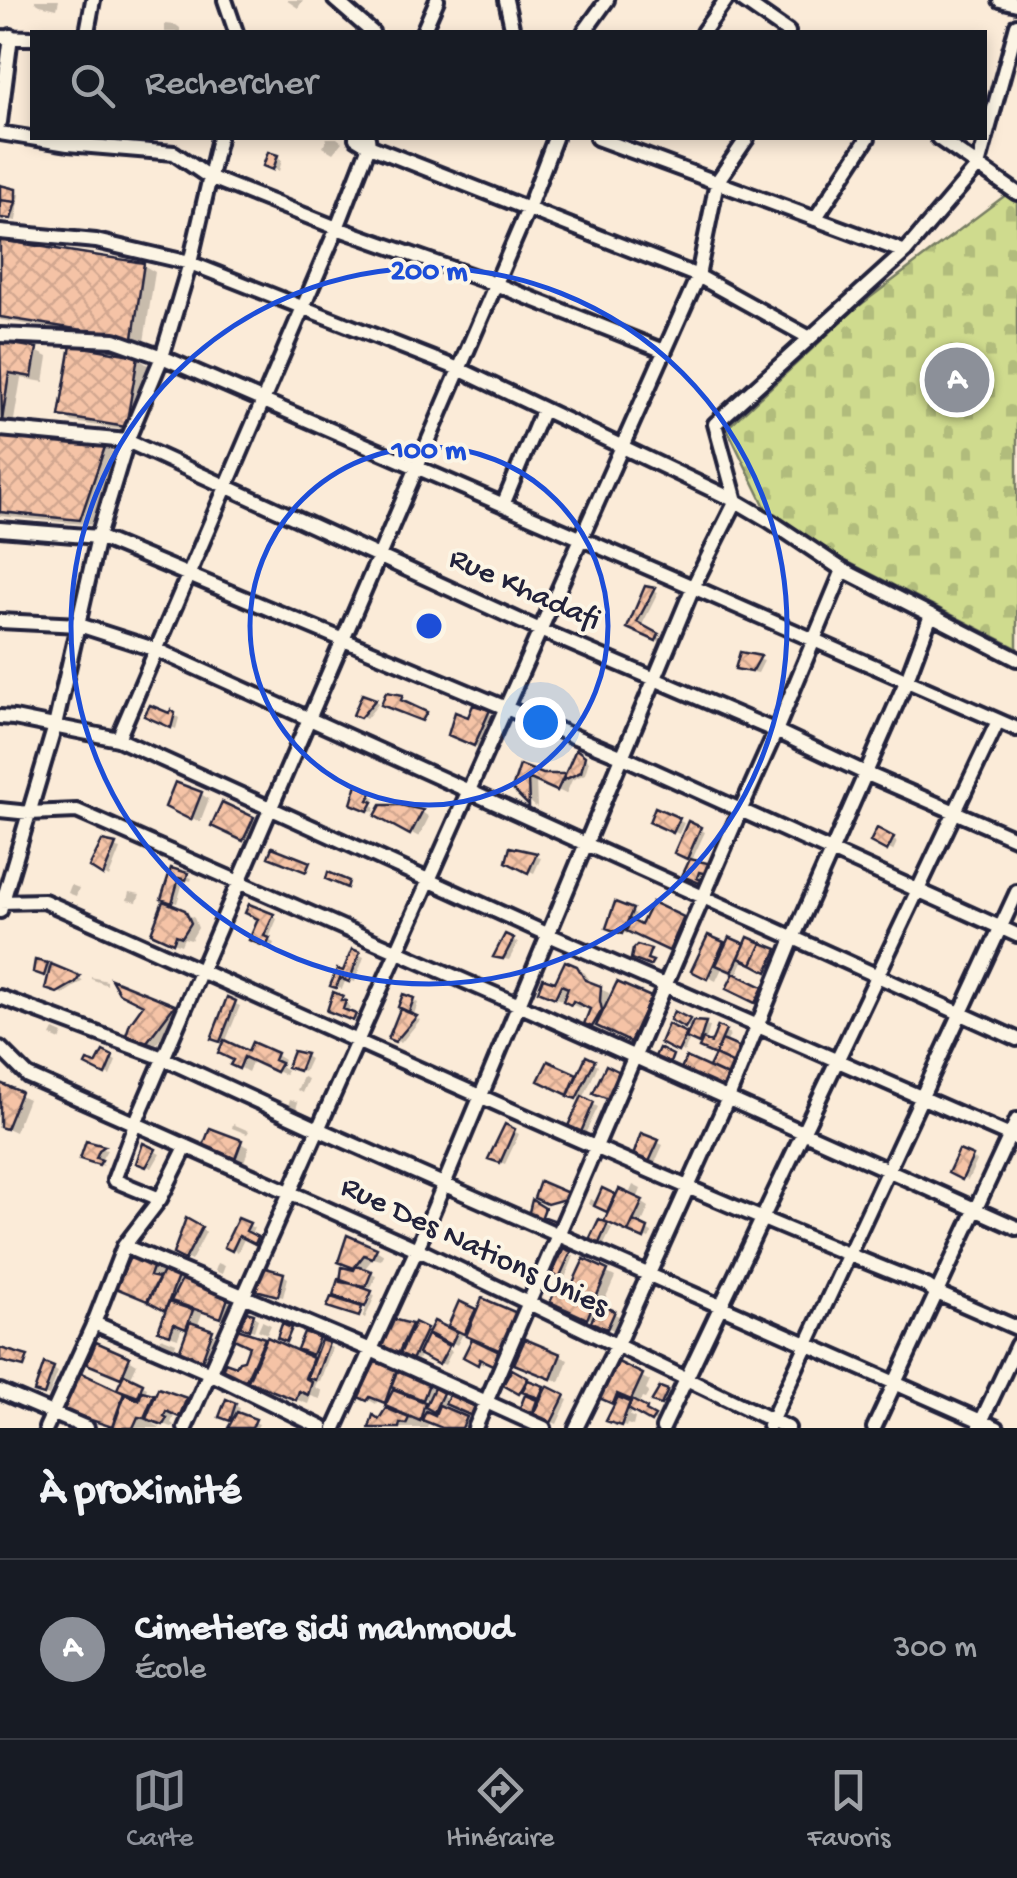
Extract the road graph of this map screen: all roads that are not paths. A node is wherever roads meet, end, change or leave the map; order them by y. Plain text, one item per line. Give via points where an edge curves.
1 (93, 0) edge
2 (224, 0) edge
3 (336, 0) edge
4 (437, 0) edge
5 (506, 0) edge
6 (607, 0) edge
7 (726, 0) edge
8 (742, 0) edge
9 (1000, 0) edge
10 (1017, 4) edge
11 (1017, 25) edge
12 (87, 30) edge
13 (235, 30) edge
14 (370, 30) edge
15 (425, 30) edge
16 (514, 30) edge
17 (585, 30) edge
18 (704, 30) edge
19 (785, 30) edge
20 (6, 36) edge
21 (0, 122) edge
22 (0, 133) edge
23 (987, 133) edge
24 (30, 136) edge
25 (218, 140) edge
26 (554, 140) edge
27 (746, 140) edge
28 (867, 140) edge
29 (941, 140) edge
30 (985, 140) edge
31 (69, 141) edge
32 (624, 141) edge
33 (368, 142) edge
34 (978, 166) junction
35 (209, 177) junction
36 (717, 182) junction
37 (1017, 193) edge
38 (528, 209) junction
39 (815, 219) junction
40 (337, 228) junction
41 (0, 232) edge
42 (905, 252) junction
43 (190, 263) junction
44 (698, 276) junction
45 (496, 284) junction
46 (304, 306) junction
47 (0, 335) edge
48 (810, 338) junction
49 (664, 352) junction
50 (162, 358) junction
51 (459, 370) junction
52 (263, 401) junction
53 (544, 409) junction
54 (0, 429) edge
55 (128, 442) junction
56 (622, 446) junction
57 (417, 468) junction
58 (226, 488) junction
59 (736, 502) junction
60 (502, 505) junction
61 (0, 529) edge
62 (98, 537) junction
63 (581, 539) junction
64 (380, 555) junction
65 (843, 570) junction
66 (188, 576) junction
67 (693, 586) junction
68 (930, 615) junction
69 (0, 621) edge
70 (80, 625) junction
71 (540, 630) junction
72 (343, 640) junction
73 (813, 640) junction
74 (158, 650) junction
75 (1017, 659) edge
76 (655, 680) junction
77 (906, 682) junction
78 (506, 708) junction
79 (0, 717) edge
80 (310, 720) junction
81 (998, 721) junction
82 (55, 726) junction
83 (1017, 729) edge
84 (776, 732) junction
85 (118, 739) junction
86 (624, 757) junction
87 (865, 773) junction
88 (468, 792) junction
89 (271, 808) junction
90 (741, 809) junction
91 (0, 810) edge
92 (955, 811) junction
93 (28, 813) junction
94 (1017, 840) edge
95 (588, 843) junction
96 (831, 849) junction
97 (429, 880) junction
98 (238, 884) junction
99 (918, 890) junction
100 (1017, 892) edge
101 (704, 896) junction
102 (1, 905) edge
103 (1000, 928) junction
104 (549, 934) junction
105 (1017, 935) edge
106 (794, 936) junction
107 (396, 953) junction
108 (201, 970) junction
109 (878, 975) junction
110 (665, 985) junction
111 (0, 997) edge
112 (520, 1005) junction
113 (960, 1013) junction
114 (758, 1026) junction
115 (1017, 1038) edge
116 (357, 1042) junction
117 (0, 1048) edge
118 (634, 1057) junction
119 (163, 1058) junction
120 (837, 1060) junction
121 (481, 1096) junction
122 (922, 1097) junction
123 (728, 1098) junction
124 (1017, 1120) edge
125 (135, 1124) junction
126 (318, 1129) junction
127 (803, 1132) junction
128 (1013, 1137) edge
129 (596, 1146) junction
130 (186, 1147) junction
131 (888, 1170) junction
132 (445, 1183) junction
133 (688, 1186) junction
134 (290, 1194) junction
135 (160, 1199) junction
136 (976, 1210) junction
137 (762, 1218) junction
138 (1017, 1228) edge
139 (558, 1234) junction
140 (124, 1246) junction
141 (417, 1249) junction
142 (848, 1255) junction
143 (648, 1274) junction
144 (937, 1294) junction
145 (244, 1296) junction
146 (529, 1302) junction
147 (720, 1306) junction
148 (94, 1323) junction
149 (1017, 1328) edge
150 (807, 1344) junction
151 (617, 1345) junction
152 (1017, 1345) edge
153 (371, 1350) junction
154 (210, 1373) junction
155 (686, 1379) junction
156 (895, 1383) junction
157 (0, 1392) edge
158 (486, 1403) junction
159 (53, 1414) junction
160 (770, 1424) edge
161 (979, 1424) edge
162 (46, 1428) edge
163 (87, 1428) edge
164 (185, 1428) edge
165 (322, 1428) edge
166 (335, 1428) edge
167 (475, 1428) edge
168 (544, 1428) edge
169 (576, 1428) edge
170 (663, 1428) edge
171 (788, 1428) edge
172 (874, 1428) edge
173 (997, 1428) edge

1 - 12 street
2 - 13 street
3 - 14 street
4 - 15 street
5 - 16 street
6 - 17 street
7 - 18 street
8 - 19 street
9 - 10 street
11 - 23 street
20 - 21 street
22 - 24 street
25 - 35 street
26 - 38 street
27 - 36 street
28 - 39 street
29 - 34 street
30 - 34 street
31 - 35 street via 174,153
32 - 36 street
33 - 38 street
33 - 40 street
34 - 37 street
34 - 42 street
35 - 40 street
35 - 43 street
36 - 39 street
36 - 44 street
38 - 44 street
38 - 45 street
39 - 42 street
40 - 45 street
40 - 46 street
41 - 43 street via 96,241
42 - 48 street
43 - 46 street
43 - 50 street
44 - 48 street
44 - 49 street
45 - 49 street
45 - 51 street
46 - 51 street
46 - 52 street
47 - 50 street via 114,340
48 - 59 street via 716,424
49 - 56 street
50 - 52 street
50 - 55 street
51 - 53 street
51 - 57 street
52 - 57 street
52 - 58 street
53 - 56 street
53 - 60 street
54 - 55 street, Rue Khadafi
55 - 58 street, Rue Khadafi
55 - 62 street
56 - 59 street
56 - 63 street
57 - 60 street
57 - 64 street
58 - 64 street, Rue Khadafi
58 - 66 street
59 - 65 street
59 - 67 street
60 - 63 street
61 - 62 street
62 - 66 street
62 - 70 street
63 - 67 street
63 - 71 street
64 - 71 street, Rue Khadafi
64 - 72 street
65 - 68 street
65 - 73 street
66 - 72 street
66 - 74 street
67 - 73 street
67 - 76 street
68 - 75 street
68 - 77 street
69 - 70 street
70 - 74 street
70 - 82 street
71 - 76 street, Rue Khadafi
71 - 78 street
72 - 78 street
72 - 80 street
73 - 77 street
73 - 84 street
74 - 80 street
74 - 85 street
76 - 84 street, Rue Khadafi
76 - 86 street
77 - 81 street
77 - 87 street
78 - 86 street
78 - 88 street
79 - 82 street
80 - 88 street
80 - 89 street
81 - 83 street
81 - 92 street
82 - 85 street
82 - 93 street
84 - 87 street, Rue Khadafi
84 - 90 street
85 - 89 street
86 - 90 street
86 - 95 street
87 - 92 street, Rue Khadafi
87 - 96 street
88 - 95 street
88 - 97 street
89 - 97 street
89 - 98 street
90 - 96 street
90 - 101 street
91 - 93 street
92 - 94 street, Rue Khadafi
92 - 99 street
93 - 98 street via 77,811
93 - 102 street
95 - 101 street
95 - 104 street
96 - 99 street
96 - 106 street
97 - 104 street
97 - 107 street
98 - 107 street
98 - 108 street
99 - 103 street
99 - 109 street
100 - 103 street
101 - 106 street
101 - 110 street
102 - 108 street via 44,902
103 - 105 street
103 - 113 street
104 - 110 street
104 - 112 street
106 - 109 street
106 - 114 street
107 - 112 street
107 - 116 street
108 - 116 street
108 - 119 street
109 - 113 street
109 - 120 street
110 - 114 street
110 - 118 street
111 - 119 street
112 - 118 street
112 - 121 street
113 - 115 street
113 - 122 street
114 - 120 street
114 - 123 street
116 - 121 street
116 - 126 street
117 - 125 street, Rue Des Nations Unies via 28,1076
118 - 123 street
118 - 129 street
119 - 125 street
119 - 126 street
120 - 122 street
120 - 127 street
121 - 129 street
121 - 132 street
122 - 128 street
122 - 131 street
123 - 127 street
123 - 133 street
124 - 128 street
125 - 130 street, Rue Des Nations Unies
125 - 135 street via 114,1180
126 - 132 street
126 - 134 street
127 - 131 street
127 - 137 street
128 - 136 street
129 - 133 street
129 - 139 street
130 - 134 street, Rue Des Nations Unies
130 - 135 street
131 - 136 street
131 - 142 street
132 - 139 street
132 - 141 street
133 - 137 street
133 - 143 street
134 - 141 street, Rue Des Nations Unies
134 - 145 street
135 - 140 street
136 - 138 street
136 - 144 street
137 - 142 street
137 - 147 street
139 - 143 street
139 - 146 street
140 - 145 street
140 - 148 street
141 - 146 street, Rue Des Nations Unies
141 - 153 street
142 - 144 street
142 - 150 street
143 - 147 street
143 - 151 street
144 - 149 street
144 - 156 street
145 - 153 street
145 - 154 street
146 - 151 street, Rue Des Nations Unies
146 - 158 street
147 - 150 street
147 - 155 street
148 - 154 street
148 - 159 street
150 - 156 street
150 - 160 street
151 - 155 street, Rue Des Nations Unies
151 - 169 street
152 - 161 street
153 - 158 street
153 - 166 street
154 - 164 street
154 - 165 street
155 - 160 street, Rue Des Nations Unies
155 - 170 street
156 - 161 street
156 - 172 street
157 - 159 street
158 - 167 street
158 - 168 street
159 - 162 street
159 - 163 street
160 - 171 street, Rue Des Nations Unies
161 - 173 street

